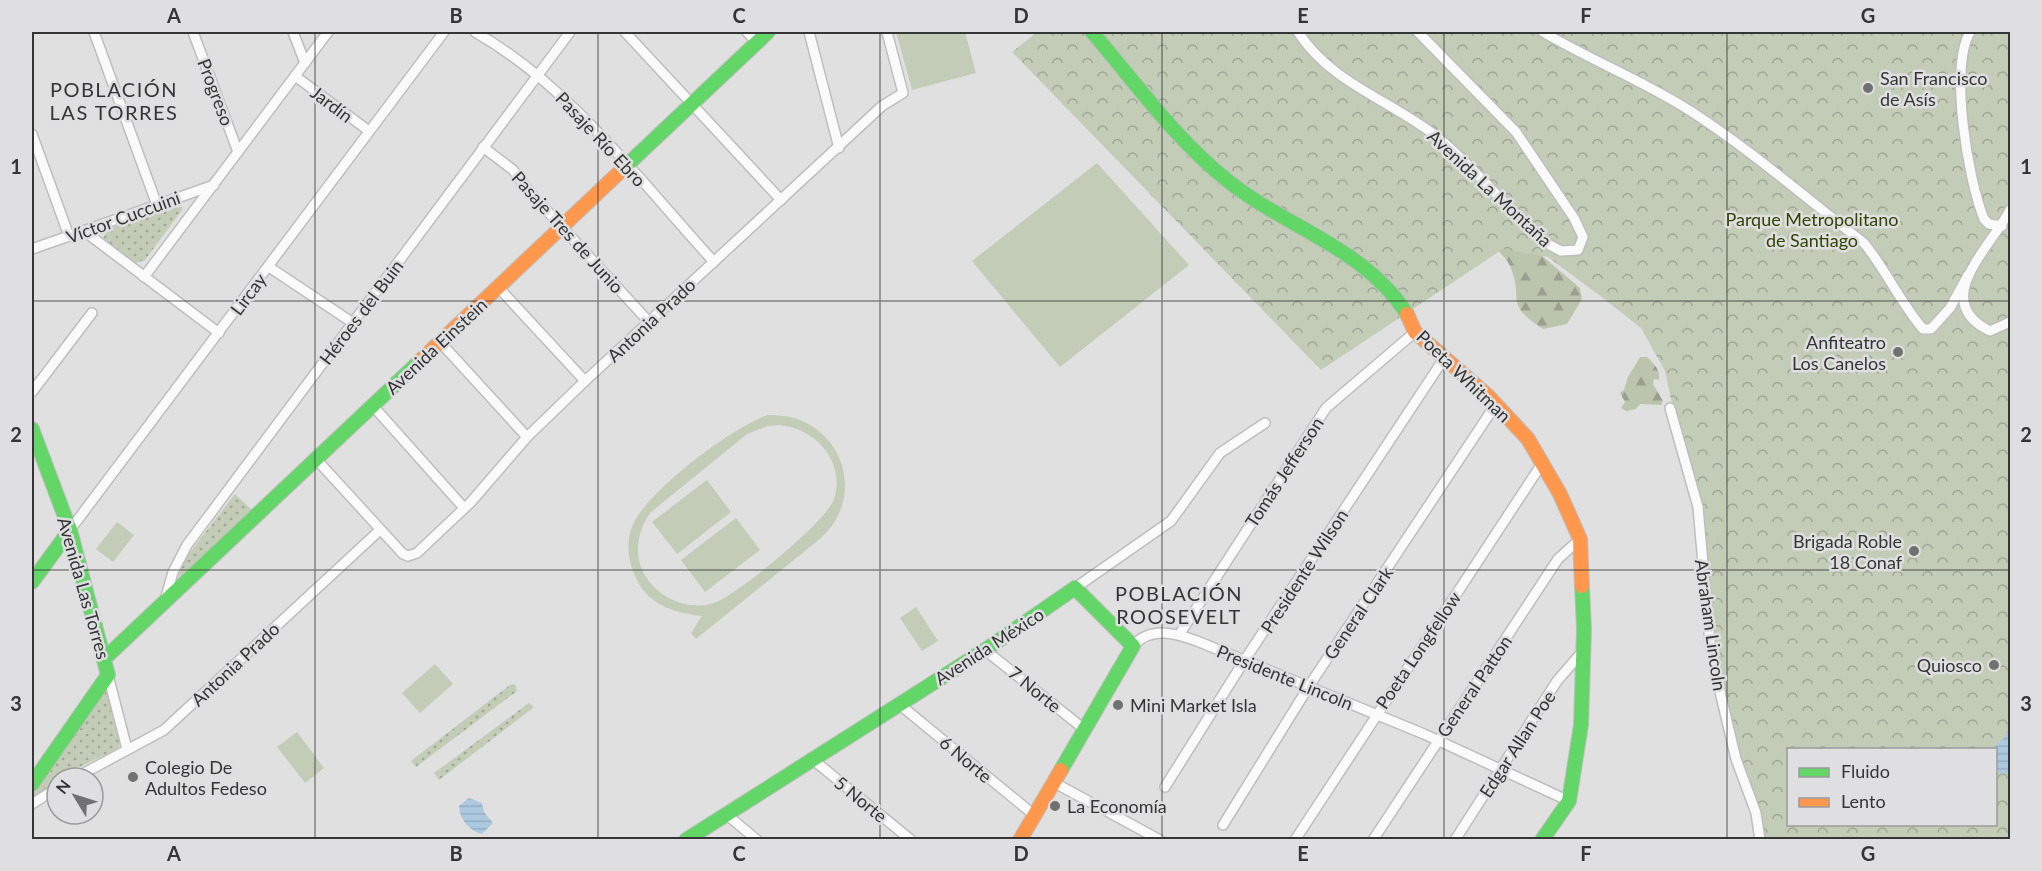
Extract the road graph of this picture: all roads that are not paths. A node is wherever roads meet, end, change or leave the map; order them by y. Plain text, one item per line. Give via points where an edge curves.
1 (94, 32) edge
2 (193, 32) edge
3 (293, 32) edge
4 (328, 32) edge
5 (444, 32) edge
6 (475, 32) edge
7 (570, 32) edge
8 (625, 32) edge
9 (768, 32) edge
10 (809, 32) edge
11 (887, 32) edge
12 (1092, 32) edge
13 (1298, 32) edge
14 (1418, 32) edge
15 (1543, 32) edge
16 (1970, 32) edge
17 (752, 37) edge
18 (305, 63) junction
19 (537, 75) junction
20 (295, 76) junction
21 (690, 105) junction
22 (369, 131) junction
23 (32, 134) edge
24 (483, 147) junction
25 (838, 148) junction
26 (238, 152) junction
27 (627, 166) junction
28 (214, 184) junction
29 (781, 200) junction
30 (157, 205) junction
31 (2010, 210) edge
32 (2002, 226) junction
33 (562, 227) junction
34 (84, 231) junction
35 (69, 237) junction
36 (32, 249) edge
37 (714, 262) junction
38 (268, 267) junction
39 (1971, 270) junction
40 (144, 277) junction
41 (498, 287) junction
42 (92, 313) dead end
43 (353, 322) junction
44 (649, 322) junction
45 (2010, 322) edge
46 (1415, 332) junction
47 (219, 333) junction
48 (440, 342) junction
49 (1445, 357) junction
50 (585, 381) junction
51 (32, 392) edge
52 (1496, 405) junction
53 (373, 406) junction
54 (1670, 408) dead end
55 (1265, 423) dead end
56 (32, 429) edge
57 (527, 437) junction
58 (316, 459) junction
59 (1543, 462) junction
60 (464, 508) junction
61 (70, 530) junction
62 (380, 530) junction
63 (1581, 539) junction
64 (51, 556) junction
65 (76, 556) junction
66 (32, 582) edge
67 (1075, 588) junction
68 (165, 600) junction
69 (1179, 635) junction
70 (1133, 645) junction
71 (985, 650) junction
72 (1583, 651) junction
73 (104, 659) junction
74 (1244, 661) junction
75 (108, 675) junction
76 (1309, 686) junction
77 (899, 704) junction
78 (1376, 715) junction
79 (1084, 729) junction
80 (1437, 741) junction
81 (127, 749) junction
82 (812, 758) junction
83 (97, 766) edge
84 (1499, 771) junction
85 (1053, 782) junction
86 (32, 784) edge
87 (1165, 787) dead end
88 (45, 796) edge
89 (1569, 801) junction
90 (32, 804) edge
91 (726, 814) junction
92 (1034, 815) junction
93 (1223, 825) dead end
94 (686, 840) edge
95 (757, 840) edge
96 (911, 840) edge
97 (1020, 840) edge
98 (1161, 840) edge
99 (1295, 840) edge
100 (1373, 840) edge
101 (1455, 840) edge
102 (1542, 840) edge
103 (1760, 840) edge

1 - 30 street
2 - 26 street, Progreso
3 - 18 street, Jardín
4 - 18 street, Víctor Cuccuini
5 - 22 street, Lircay
6 - 19 street, Pasaje Río Ebro
7 - 19 street, Héroes del Buin
8 - 21 street
9 - 17 street, Avenida Einstein
10 - 25 street
11 - 25 street, Antonia Prado via 903,93 882,106
12 - 46 street, Poeta Whitman via 1177,132 1228,182 1362,266 1398,302
13 - 14 street, Avenida La Montaña via 1342,77 1438,138 1548,244 1561,251 1578,250 1582,237 1574,218 1516,132
15 - 39 street via 1643,84 1737,143 1864,243 1923,328 1931,329 1950,308
16 - 32 street via 1962,47 1959,79 1970,164 1984,219
17 - 21 street, Avenida Einstein
18 - 20 street, Víctor Cuccuini
19 - 24 street, Héroes del Buin
19 - 27 street, Pasaje Río Ebro via 564,97
20 - 22 street, Jardín
20 - 26 street, Víctor Cuccuini
21 - 27 street, Avenida Einstein
21 - 29 street
22 - 38 street, Lircay
23 - 35 street
24 - 33 street, Pasaje Tres de Junio via 516,173
24 - 43 street, Héroes del Buin
25 - 29 street, Antonia Prado
26 - 28 street, Víctor Cuccuini
27 - 33 street, Avenida Einstein
27 - 37 street, Pasaje Río Ebro
28 - 30 street, Víctor Cuccuini
28 - 40 street, Víctor Cuccuini
29 - 37 street, Antonia Prado
30 - 34 street, Víctor Cuccuini
31 - 32 street
32 - 39 street
33 - 41 street, Avenida Einstein
33 - 44 street, Pasaje Tres de Junio
34 - 35 street, Víctor Cuccuini
34 - 40 street
35 - 36 street, Víctor Cuccuini
37 - 44 street, Antonia Prado
38 - 43 street
38 - 47 street, Lircay
39 - 45 street via 1964,293 1970,315 1990,331
40 - 47 street
41 - 48 street, Avenida Einstein
41 - 50 street
42 - 51 street
43 - 68 street, Héroes del Buin via 187,546 173,572
44 - 50 street, Antonia Prado
46 - 49 street, Poeta Whitman
46 - 69 street, Tomás Jefferson via 1326,408
47 - 61 street, Lircay
48 - 53 street, Avenida Einstein
48 - 57 street
49 - 52 street, Poeta Whitman
49 - 74 street, Presidente Wilson
50 - 57 street, Antonia Prado
52 - 59 street, Poeta Whitman via 1521,430
52 - 76 street, General Clark
53 - 58 street, Avenida Einstein
53 - 60 street
54 - 103 street, Abraham Lincoln via 1698,507 1710,643 1721,696 1736,759 1756,813
55 - 67 street, Avenida México via 1220,453 1171,522
56 - 61 street, Avenida Las Torres
57 - 60 street, Antonia Prado
58 - 62 street
58 - 68 street, Avenida Einstein
59 - 63 street, Poeta Whitman
59 - 78 street, Poeta Longfellow
60 - 62 street, Antonia Prado via 417,553 408,556
61 - 64 street, Lircay
61 - 65 street, Avenida Las Torres
62 - 81 street, Antonia Prado via 164,730
63 - 72 street, Poeta Whitman
63 - 80 street, General Patton via 1558,559
64 - 65 street
64 - 66 street, Lircay
65 - 73 street, Avenida Las Torres
67 - 70 street
67 - 71 street, Avenida México
68 - 73 street, Avenida Einstein
69 - 70 street, Presidente Lincoln via 1151,634
69 - 74 street, Presidente Lincoln
70 - 79 street
71 - 77 street, Avenida México
71 - 79 street, 7 Norte
72 - 84 street, Edgar Allan Poe via 1557,681
72 - 89 street, Poeta Whitman via 1581,725
73 - 75 street, Avenida Las Torres
74 - 76 street, Presidente Lincoln
74 - 87 street, Presidente Wilson
75 - 81 street, Avenida Las Torres
75 - 86 street
76 - 78 street, Presidente Lincoln
76 - 93 street, General Clark
77 - 82 street, Avenida México
77 - 92 street, 6 Norte
78 - 80 street, Presidente Lincoln
78 - 99 street, Poeta Longfellow
79 - 85 street
80 - 84 street, Presidente Lincoln
80 - 100 street, General Patton
81 - 83 street, Antonia Prado
82 - 91 street, Avenida México
82 - 96 street, 5 Norte
84 - 89 street, Presidente Lincoln
84 - 101 street, Edgar Allan Poe
85 - 92 street
85 - 98 street
88 - 90 street
89 - 102 street, Poeta Whitman
91 - 94 street, Avenida México
91 - 95 street
92 - 97 street

